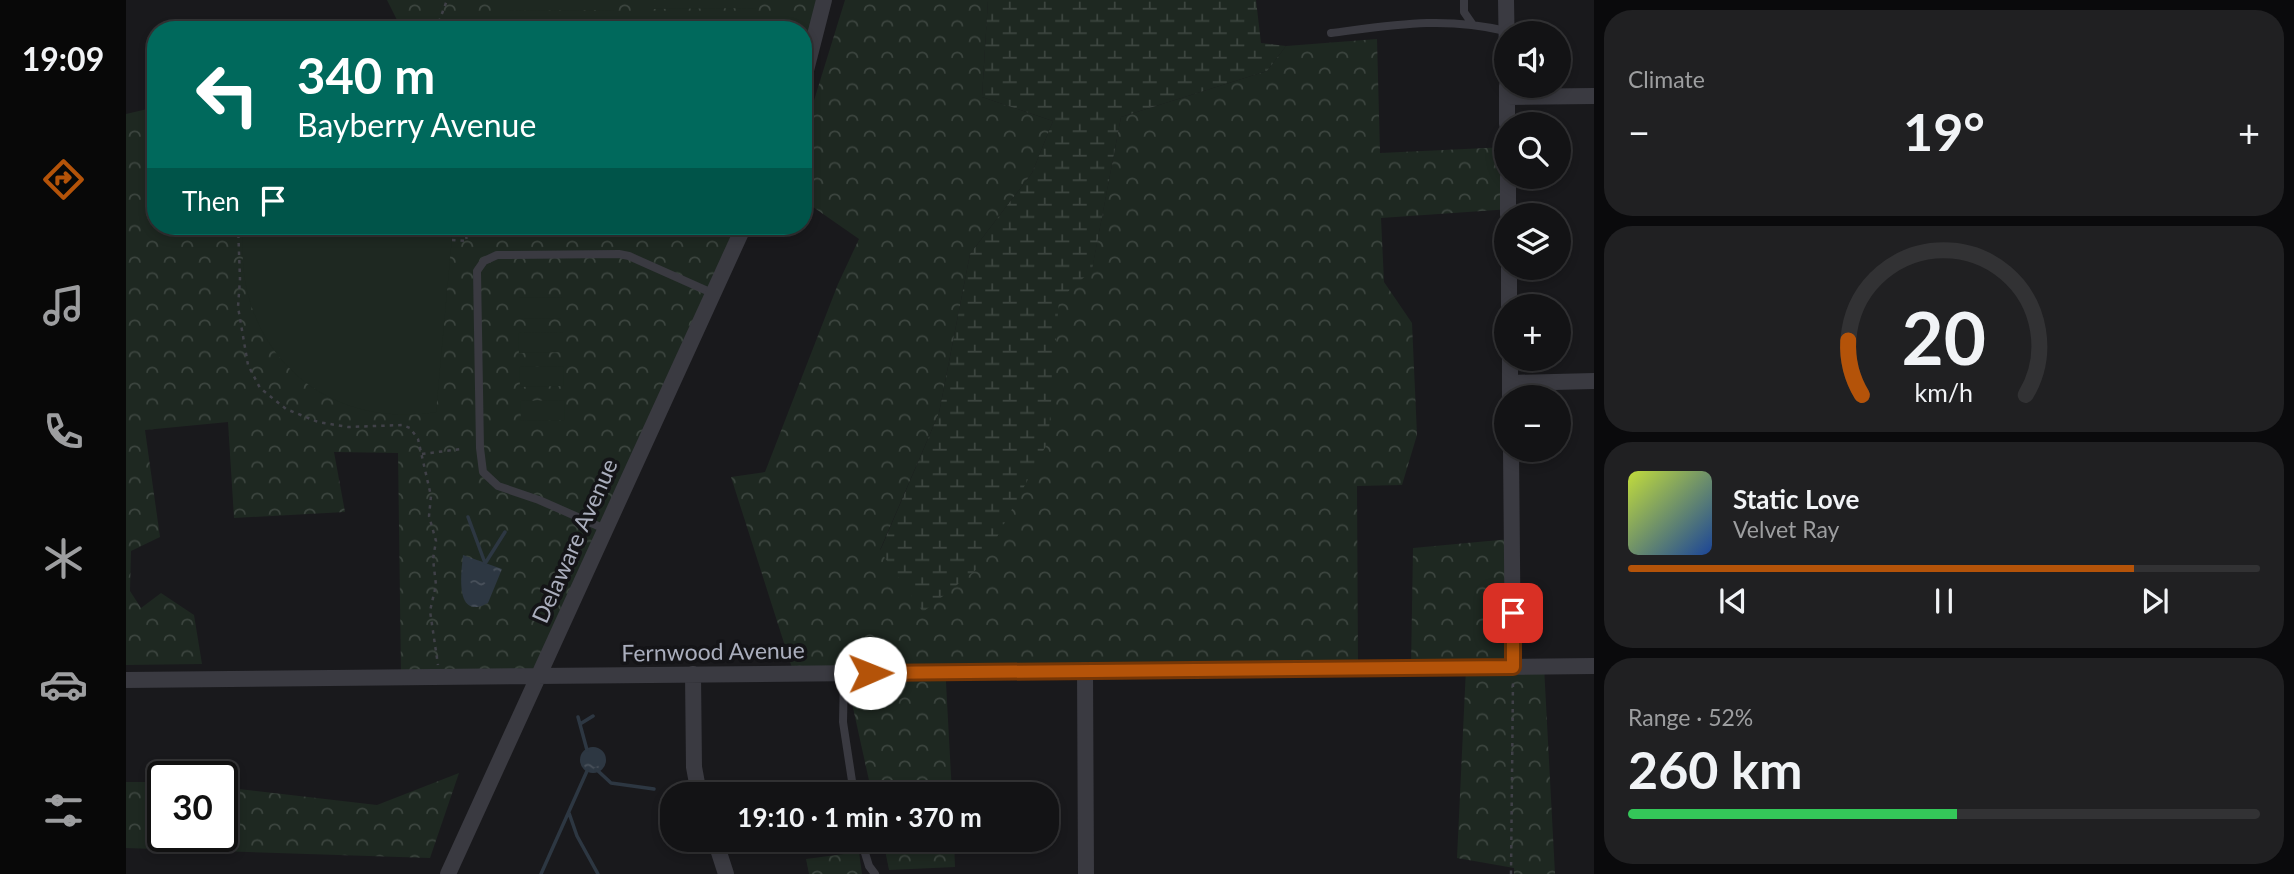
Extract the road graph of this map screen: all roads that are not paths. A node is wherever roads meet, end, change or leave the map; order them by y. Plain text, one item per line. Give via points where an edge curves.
1 (824, 0) edge
2 (1464, 0) edge
3 (1506, 0) edge
4 (1506, 21) edge
5 (1473, 24) junction
6 (1494, 28) edge
7 (1331, 33) dead end
8 (812, 47) edge
9 (1571, 95) edge
10 (1594, 96) edge
11 (740, 235) edge
12 (712, 293) junction
13 (1594, 382) edge
14 (1562, 385) edge
15 (1511, 462) edge
16 (605, 529) junction
17 (1594, 666) edge
18 (1513, 667) junction
19 (1085, 670) junction
20 (844, 673) junction
21 (693, 674) junction
22 (539, 677) junction
23 (126, 680) edge
24 (697, 782) edge
25 (852, 782) edge
26 (719, 852) edge
27 (864, 852) edge
28 (448, 874) edge
29 (726, 874) edge
30 (875, 874) edge
31 (1086, 874) edge

1 - 8 street
2 - 5 lane via 1464,12
3 - 4 street
5 - 6 lane
5 - 7 lane via 1405,23
9 - 10 street
11 - 12 street, Delaware Avenue
12 - 16 street, Delaware Avenue
12 - 16 lane via 619,254 496,255 477,271 483,472 498,485
13 - 14 street
15 - 18 street
16 - 22 street, Delaware Avenue
17 - 18 street, Fernwood Avenue
18 - 19 street, Fernwood Avenue
19 - 20 street, Fernwood Avenue
19 - 31 street
20 - 21 street, Fernwood Avenue
20 - 25 lane via 843,722
21 - 22 street, Fernwood Avenue
21 - 24 street
22 - 23 street, Fernwood Avenue
22 - 28 street, Delaware Avenue
26 - 29 street
27 - 30 lane

